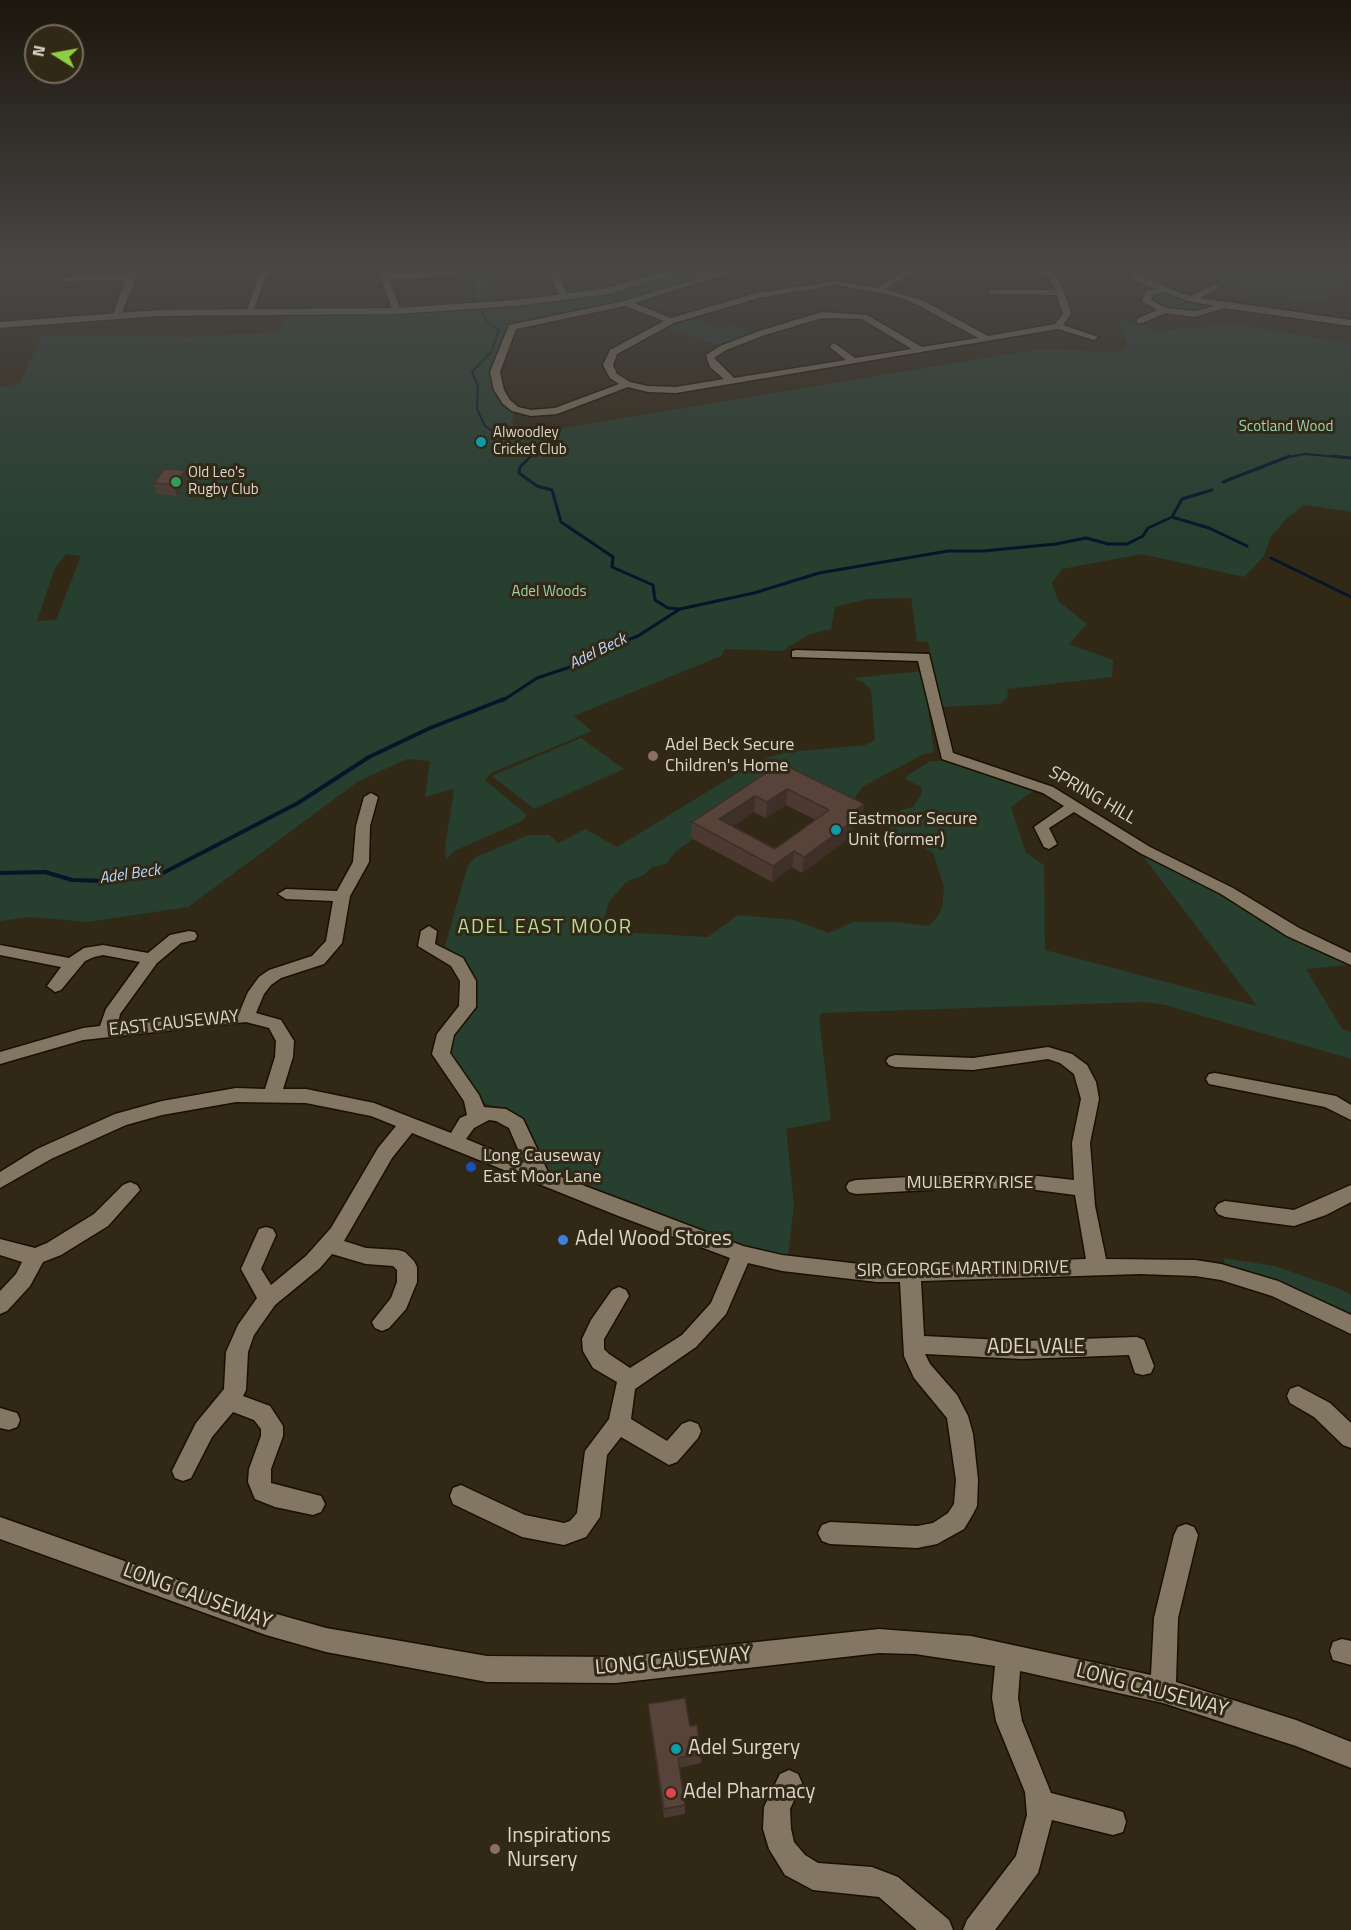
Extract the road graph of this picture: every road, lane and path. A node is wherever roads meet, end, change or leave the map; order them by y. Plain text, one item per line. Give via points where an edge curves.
1 (500, 358) edge
2 (611, 358) edge
3 (710, 358) edge
4 (849, 358) edge
5 (871, 358) edge
6 (853, 361) junction
7 (731, 380) junction
8 (627, 384) junction
9 (796, 654) dead end
10 (371, 797) dead end
11 (1074, 806) junction
12 (1049, 844) dead end
13 (286, 894) dead end
14 (342, 896) junction
15 (429, 932) dead end
16 (189, 936) dead end
17 (0, 950) edge
18 (151, 959) junction
19 (1351, 960) edge
20 (74, 963) junction
21 (55, 986) dead end
22 (246, 1016) junction
23 (108, 1030) junction
24 (0, 1058) edge
25 (896, 1061) dead end
26 (1215, 1079) dead end
27 (272, 1094) junction
28 (1351, 1113) edge
29 (477, 1117) junction
30 (408, 1124) junction
31 (455, 1142) junction
32 (541, 1178) junction
33 (0, 1181) edge
34 (856, 1187) dead end
35 (1083, 1189) junction
36 (130, 1190) dead end
37 (1351, 1192) edge
38 (1225, 1209) dead end
39 (266, 1235) dead end
40 (330, 1245) junction
41 (0, 1247) edge
42 (742, 1254) junction
43 (36, 1256) junction
44 (1098, 1268) junction
45 (910, 1274) junction
46 (619, 1296) dead end
47 (268, 1299) junction
48 (0, 1305) edge
49 (382, 1322) dead end
50 (1351, 1325) edge
51 (913, 1344) junction
52 (1143, 1366) dead end
53 (630, 1379) junction
54 (1298, 1396) dead end
55 (229, 1401) junction
56 (619, 1423) junction
57 (690, 1431) dead end
58 (1351, 1438) edge
59 (183, 1471) dead end
60 (461, 1496) dead end
61 (313, 1504) dead end
62 (0, 1528) edge
63 (830, 1533) dead end
64 (1186, 1535) dead end
65 (1009, 1655) junction
66 (1163, 1690) junction
67 (1351, 1755) edge
68 (789, 1783) dead end
69 (1040, 1803) junction
70 (1113, 1821) dead end
71 (939, 1930) edge
72 (977, 1930) edge

1 - 8 street via 495,372 499,390 515,410 557,411
2 - 8 street via 608,365 613,376
3 - 7 street
4 - 6 street
5 - 6 street
6 - 7 street
7 - 8 street via 676,390
9 - 11 street, SPRING HILL via 924,657 947,756 1040,787
10 - 14 street via 363,826 359,869
11 - 12 street via 1041,827
11 - 19 street, SPRING HILL via 1145,850
13 - 14 street
14 - 22 street via 334,943 328,951 307,966 275,974 265,981
15 - 29 street via 426,946 457,962 468,981 466,1007 446,1035 441,1054 473,1100
16 - 18 street via 176,939
17 - 20 street
18 - 20 street via 103,950 90,952
18 - 23 street via 112,1013
20 - 21 street
22 - 23 street, EAST CAUSEWAY
22 - 27 street, EAST CAUSEWAY via 275,1024 285,1041
23 - 24 street, EAST CAUSEWAY
25 - 35 street via 973,1064 1048,1053 1071,1060 1087,1082 1090,1099 1081,1143
26 - 28 street via 1330,1101
27 - 30 street, SIR GEORGE MARTIN DRIVE via 356,1104
27 - 33 street, SIR GEORGE MARTIN DRIVE via 204,1099 121,1119 44,1154
29 - 31 street via 467,1123
29 - 32 street via 500,1114 516,1124
30 - 31 street, SIR GEORGE MARTIN DRIVE
30 - 40 street via 385,1153
31 - 32 street, SIR GEORGE MARTIN DRIVE
32 - 42 street, SIR GEORGE MARTIN DRIVE
34 - 35 street, MULBERRY RISE via 963,1181 1029,1182
35 - 44 street
36 - 43 street via 101,1220 54,1250
37 - 38 street via 1319,1210 1294,1218
39 - 47 street via 250,1269
40 - 47 street
40 - 49 street via 366,1256 398,1258 407,1267 407,1282 399,1303
41 - 43 street
42 - 45 street, SIR GEORGE MARTIN DRIVE via 838,1271
42 - 53 street via 719,1308 694,1335
43 - 48 street via 23,1280
44 - 45 street, SIR GEORGE MARTIN DRIVE
44 - 50 street, SIR GEORGE MARTIN DRIVE via 1165,1266 1221,1272 1278,1289
45 - 51 street
46 - 53 street via 598,1326 594,1351 601,1361
47 - 55 street via 245,1331 237,1352 235,1390
51 - 52 street, ADEL VALE via 1022,1350 1137,1346
51 - 63 street via 922,1371 957,1416 967,1480 965,1506 956,1521 938,1533 917,1537
53 - 56 street
54 - 58 street via 1322,1410
55 - 59 street via 204,1430
55 - 61 street via 262,1413 272,1426 273,1436 260,1469 263,1491
56 - 57 street via 669,1455
56 - 60 street via 596,1451 588,1517 578,1529 564,1534 522,1526
62 - 65 street, LONG CAUSEWAY via 267,1623 326,1640 487,1669 616,1670 879,1641 915,1641
64 - 66 street via 1166,1618
65 - 66 street, LONG CAUSEWAY
65 - 69 street via 1005,1698 1009,1721
66 - 67 street, LONG CAUSEWAY
68 - 71 street via 777,1807 777,1829 783,1849 795,1865 832,1880 872,1881 888,1887
69 - 70 street
69 - 72 street via 1028,1863

